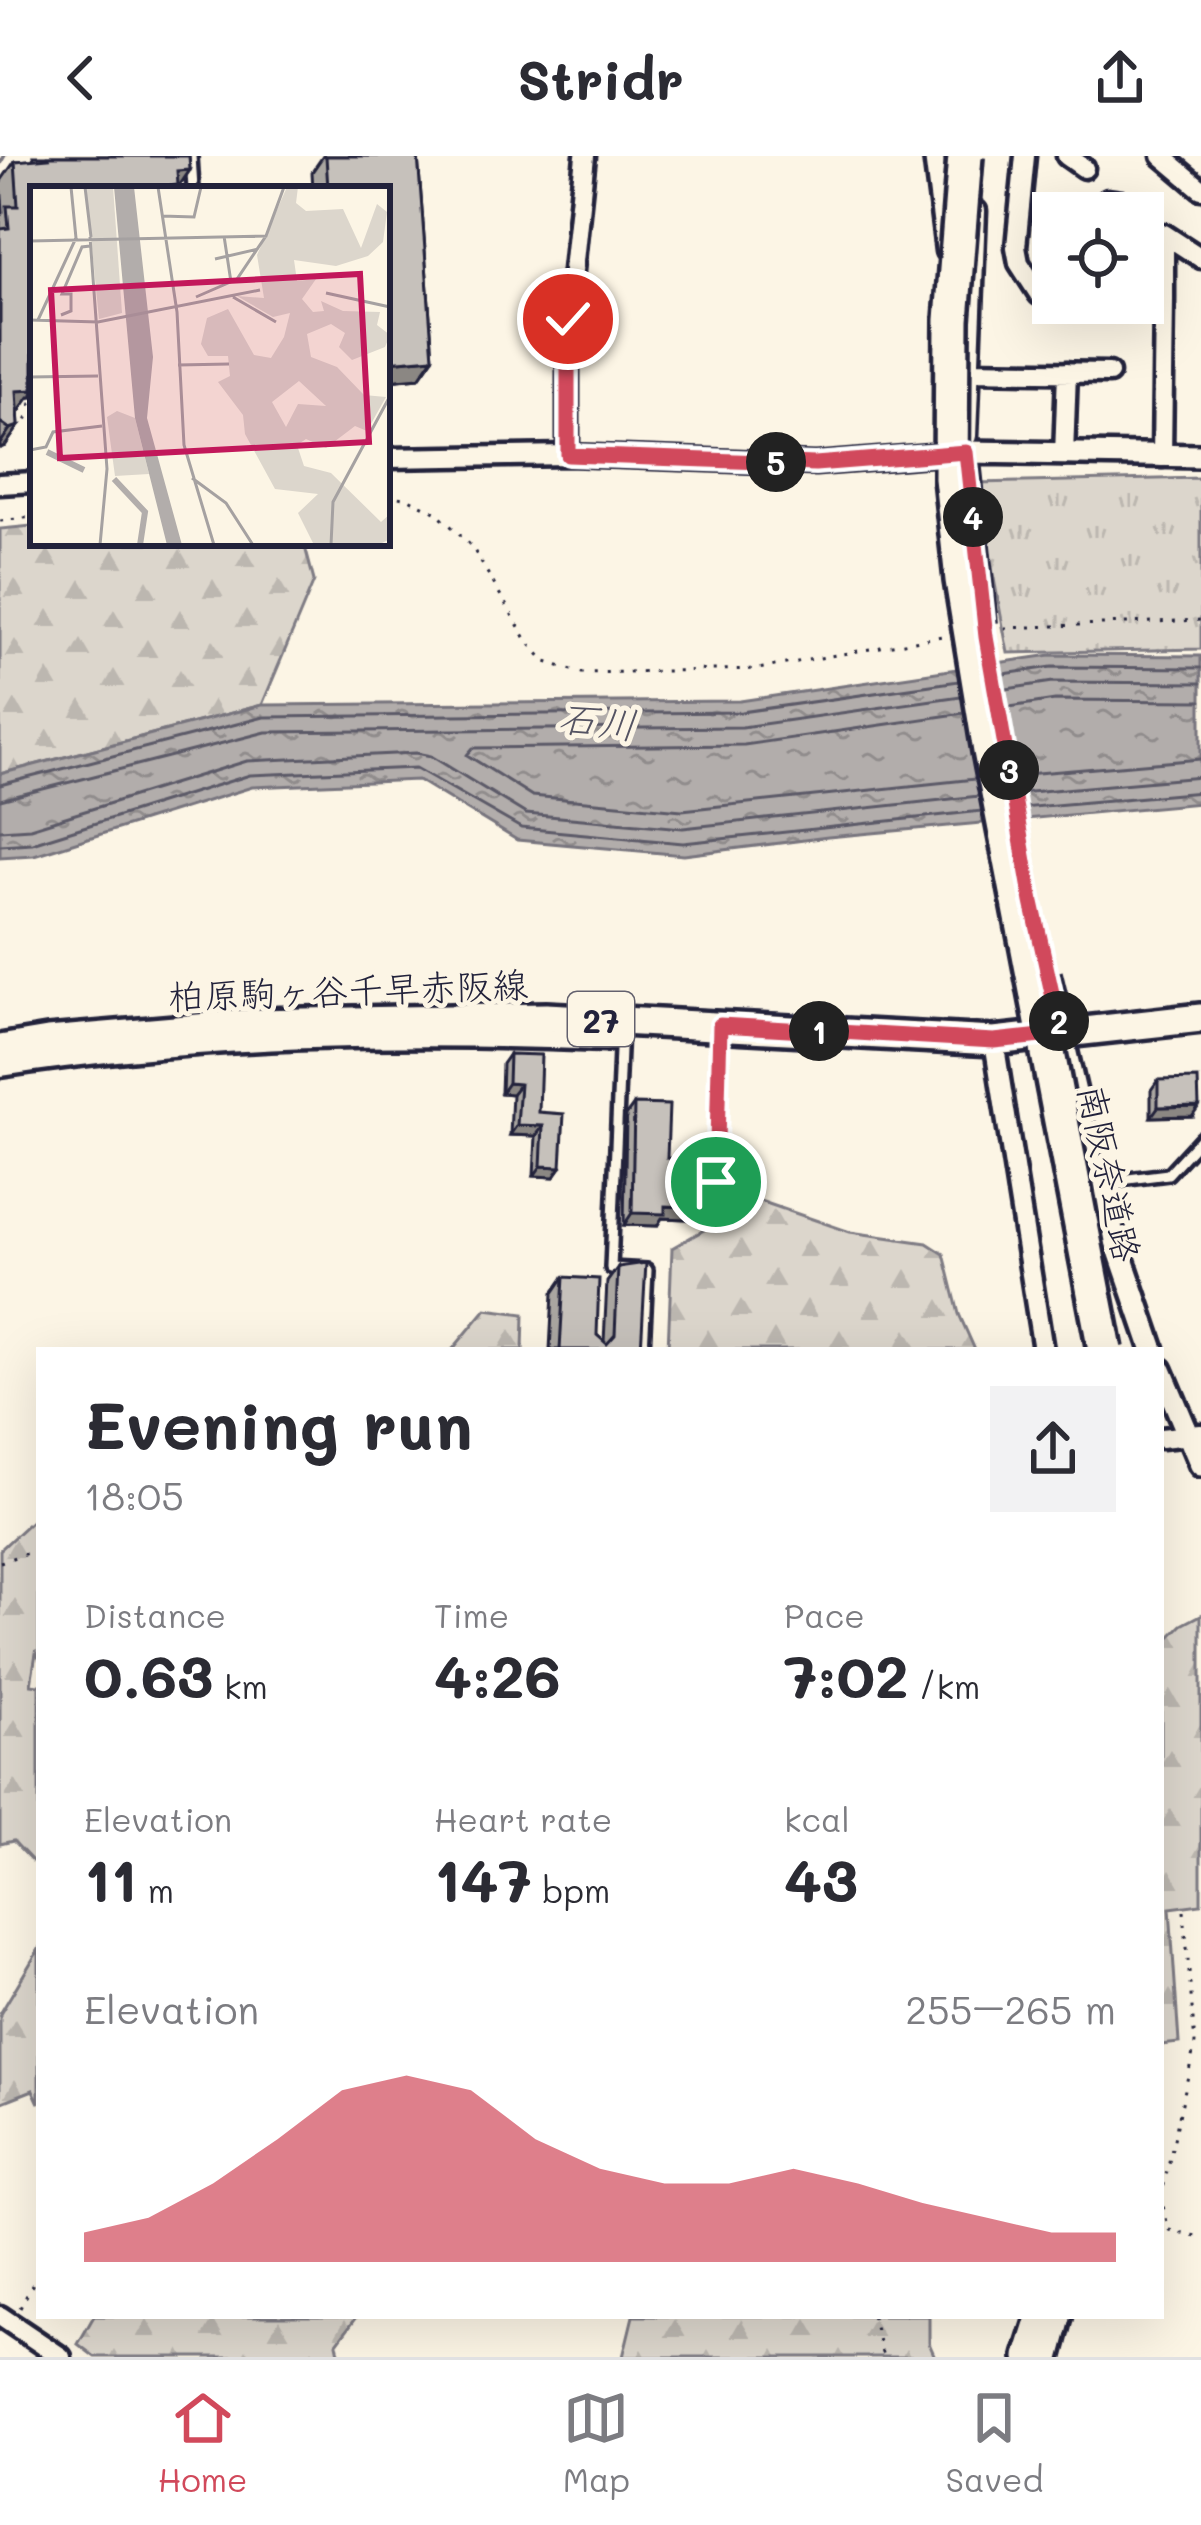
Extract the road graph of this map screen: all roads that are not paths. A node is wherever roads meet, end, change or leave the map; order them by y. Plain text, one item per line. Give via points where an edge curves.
1 (191, 156) edge
2 (585, 156) edge
3 (934, 156) edge
4 (956, 156) edge
5 (965, 156) edge
6 (979, 156) edge
7 (1025, 156) edge
8 (1067, 156) edge
9 (1162, 156) edge
10 (1084, 168) dead end
11 (193, 186) edge
12 (1201, 189) edge
13 (1164, 235) edge
14 (1201, 258) edge
15 (1032, 283) edge
16 (1164, 324) edge
17 (970, 371) junction
18 (1067, 372) junction
19 (1109, 373) dead end
20 (966, 452) junction
21 (1064, 454) junction
22 (568, 455) junction
23 (1201, 456) edge
24 (1162, 457) junction
25 (390, 458) edge
26 (30, 482) edge
27 (0, 484) edge
28 (1201, 1018) edge
29 (614, 1020) junction
30 (1059, 1022) junction
31 (994, 1041) junction
32 (0, 1049) edge
33 (0, 1066) edge
34 (1201, 1138) edge
35 (1096, 1183) junction
36 (611, 1268) junction
37 (598, 1277) edge
38 (643, 1347) edge
39 (1043, 1347) edge
40 (1089, 1347) edge
41 (1104, 1347) edge
42 (1152, 1347) edge
43 (1164, 1376) edge
44 (1193, 1435) edge
45 (1201, 1465) edge
46 (6, 2319) edge
47 (1030, 2319) edge
48 (1044, 2319) edge
49 (1060, 2319) edge
50 (61, 2357) edge
51 (1019, 2357) edge
52 (1032, 2357) edge
53 (1051, 2357) edge

1 - 11 lane
2 - 22 street via 568,319
3 - 20 street
4 - 40 highway, 南阪奈道路 via 942,321 950,586
5 - 41 highway, 南阪奈道路, bridge via 952,320 951,478 962,580
6 - 17 street
7 - 15 street via 1016,247
8 - 10 street
9 - 12 street
13 - 14 street
16 - 24 street
17 - 18 street
17 - 20 street
18 - 19 street
18 - 21 street
20 - 21 street
20 - 22 street via 815,464
20 - 30 street, bridge via 986,637
21 - 24 street
22 - 25 street
23 - 24 street
26 - 27 street
28 - 30 main road, 柏原駒ヶ谷千早赤阪線 / 27
29 - 31 main road, 柏原駒ヶ谷千早赤阪線 / 27
29 - 32 main road, 柏原駒ヶ谷千早赤阪線 / 27 via 256,1023
29 - 33 street via 605,1041 246,1043
29 - 36 lane
30 - 31 main road, 柏原駒ヶ谷千早赤阪線 / 27
30 - 35 street
31 - 39 street
34 - 35 lane via 1168,1174
35 - 42 street
36 - 37 lane
36 - 38 lane via 647,1270
43 - 44 street
44 - 45 street
46 - 50 street
47 - 51 highway
48 - 52 highway
49 - 53 street

